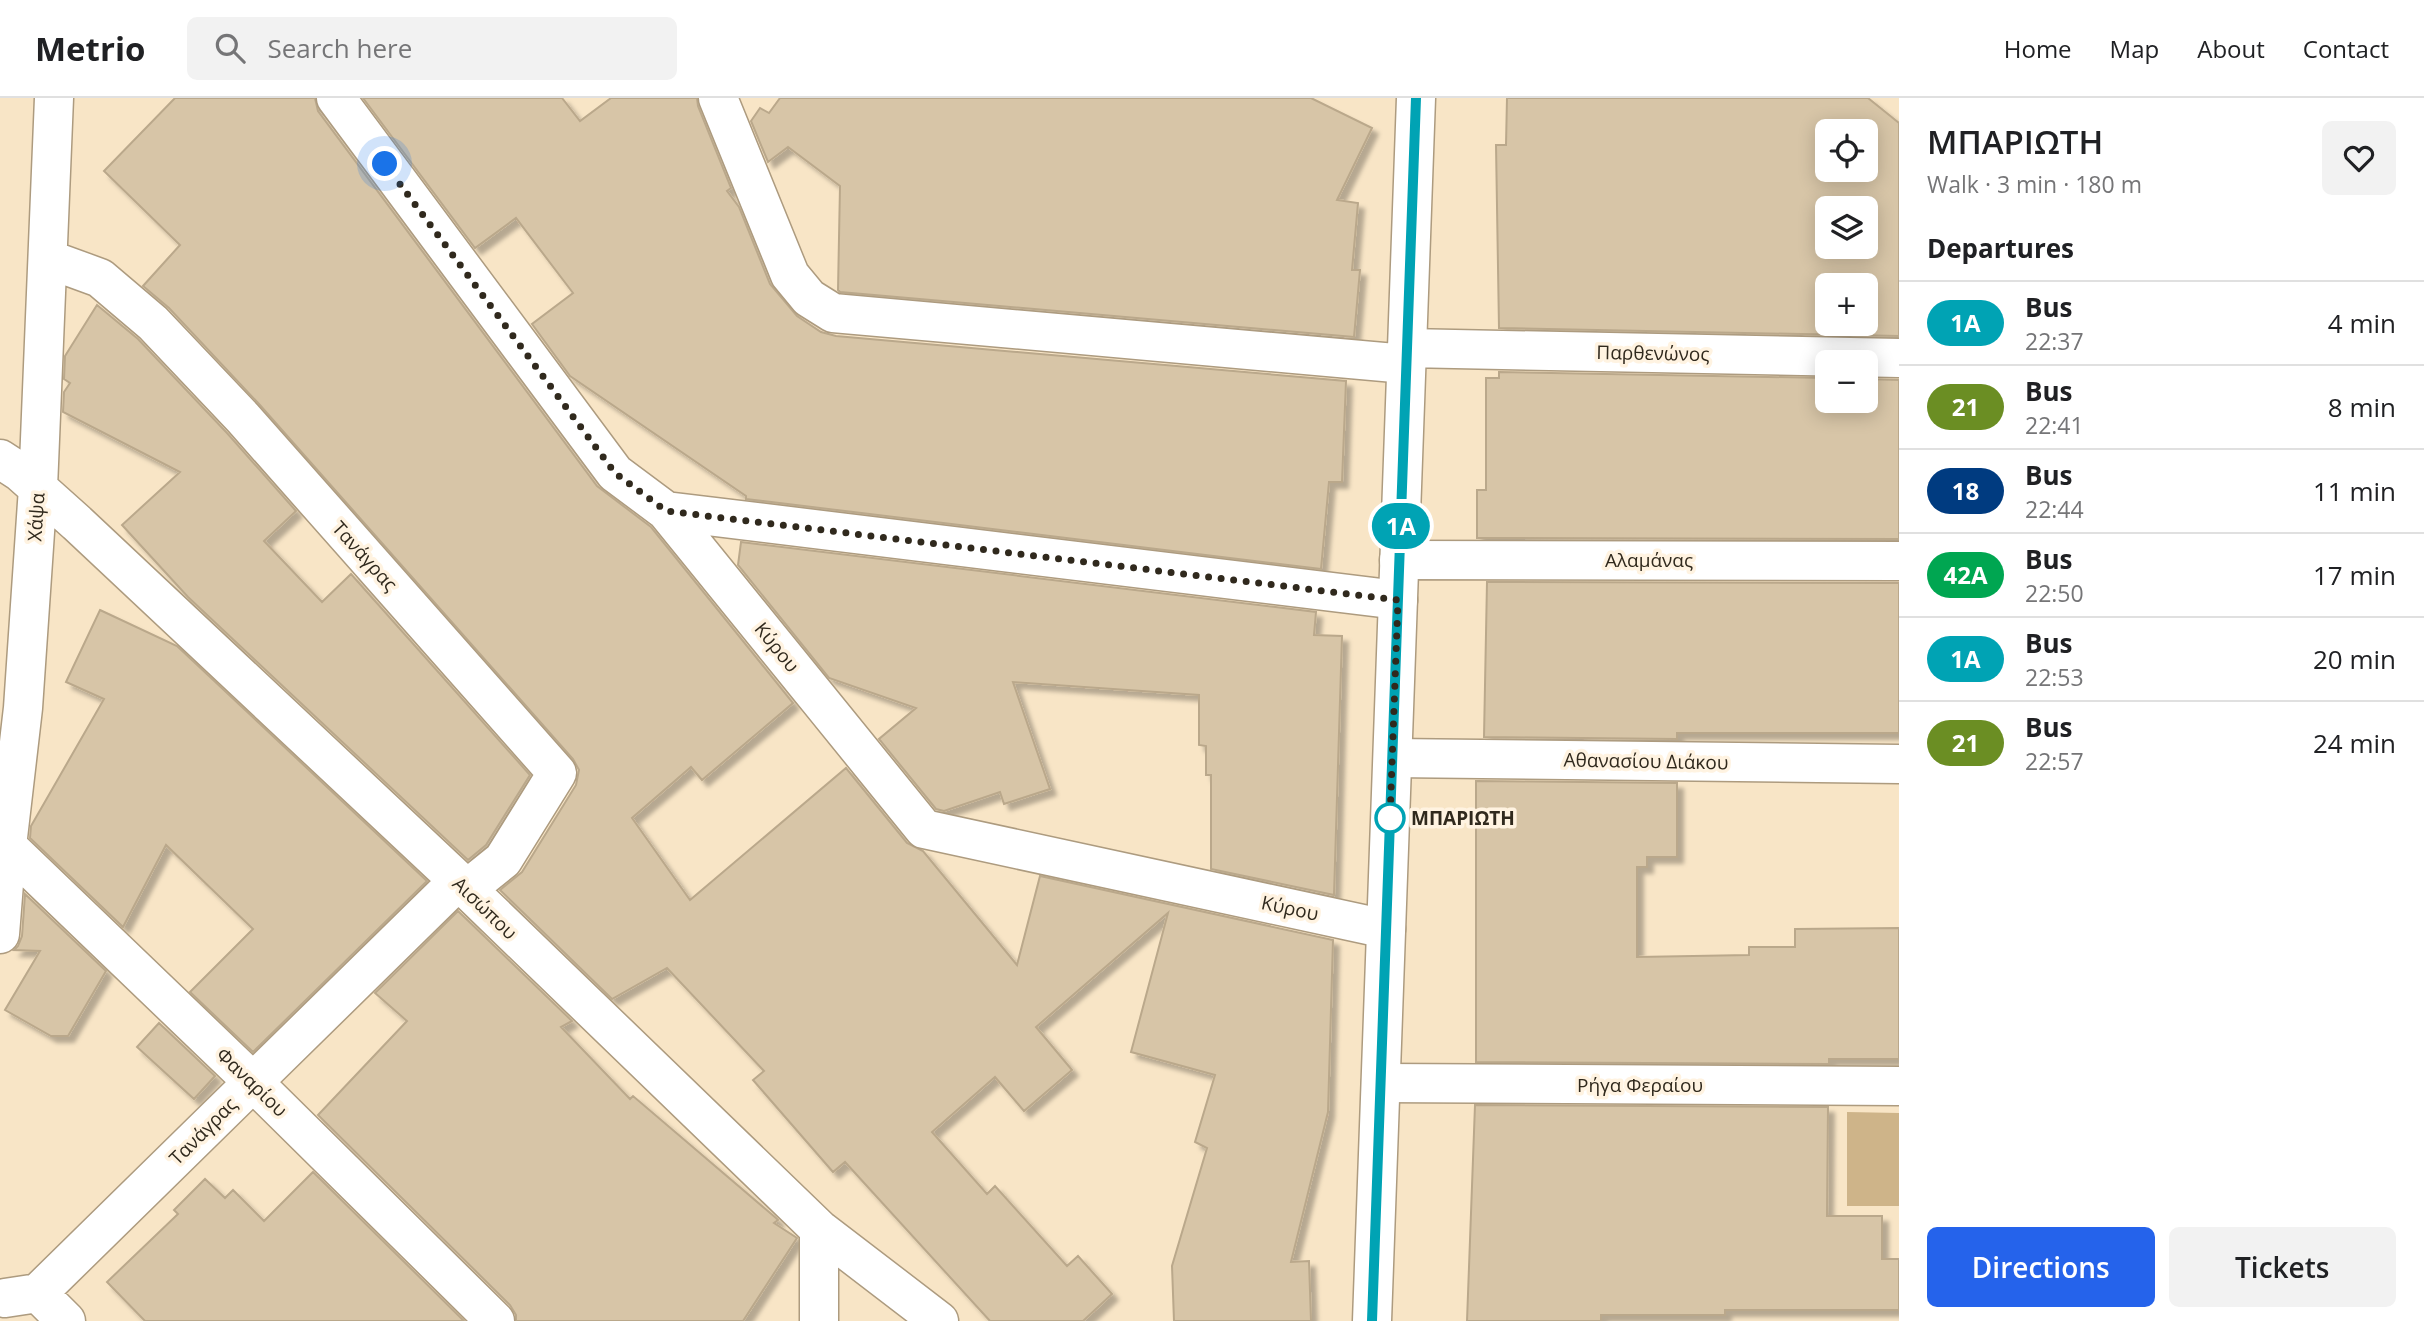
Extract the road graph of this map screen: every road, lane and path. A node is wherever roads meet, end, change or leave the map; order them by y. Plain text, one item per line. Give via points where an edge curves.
1 (54, 98) edge
2 (336, 98) edge
3 (718, 98) edge
4 (1408, 102) edge
5 (48, 259) junction
6 (1406, 356) junction
7 (1899, 358) edge
8 (0, 458) edge
9 (38, 488) junction
10 (666, 511) junction
11 (1399, 560) junction
12 (1899, 561) edge
13 (1398, 600) junction
14 (13, 651) edge
15 (1393, 758) junction
16 (1899, 764) edge
17 (7, 846) junction
18 (462, 885) junction
19 (1386, 929) junction
20 (0, 934) edge
21 (253, 1083) junction
22 (1381, 1083) junction
23 (1899, 1086) edge
24 (819, 1229) junction
25 (13, 1295) edge
26 (66, 1321) edge
27 (495, 1321) edge
28 (818, 1321) edge
29 (939, 1321) edge
30 (1372, 1321) edge

1 - 5 street, Χάψα
2 - 10 street, Κύρου via 615,473
3 - 6 street, Παρθενώνος via 790,275 809,298 833,313
4 - 6 street
5 - 9 street, Χάψα
5 - 18 street, Τανάγρας via 100,278 153,323 243,418 557,773 503,860
6 - 7 street, Παρθενώνος
6 - 11 street
8 - 9 street, Αισώπου
9 - 14 street, Χάψα
9 - 18 street, Αισώπου
10 - 13 street
10 - 19 street, Κύρου via 924,829
11 - 12 street, Αλαμάνας
11 - 13 street
13 - 15 street
14 - 17 street, Χάψα via 23,708
15 - 16 street, Αθανασίου Διάκου
15 - 19 street
17 - 20 street, Χάψα
17 - 21 street, Φαναρίου
18 - 21 street, Τανάγρας
18 - 24 street, Αισώπου
19 - 22 street
21 - 25 street, Τανάγρας
21 - 27 street, Φαναρίου
22 - 23 street, Ρήγα Φεραίου
22 - 30 street
24 - 28 street
24 - 29 street, Αισώπου
25 - 26 street

